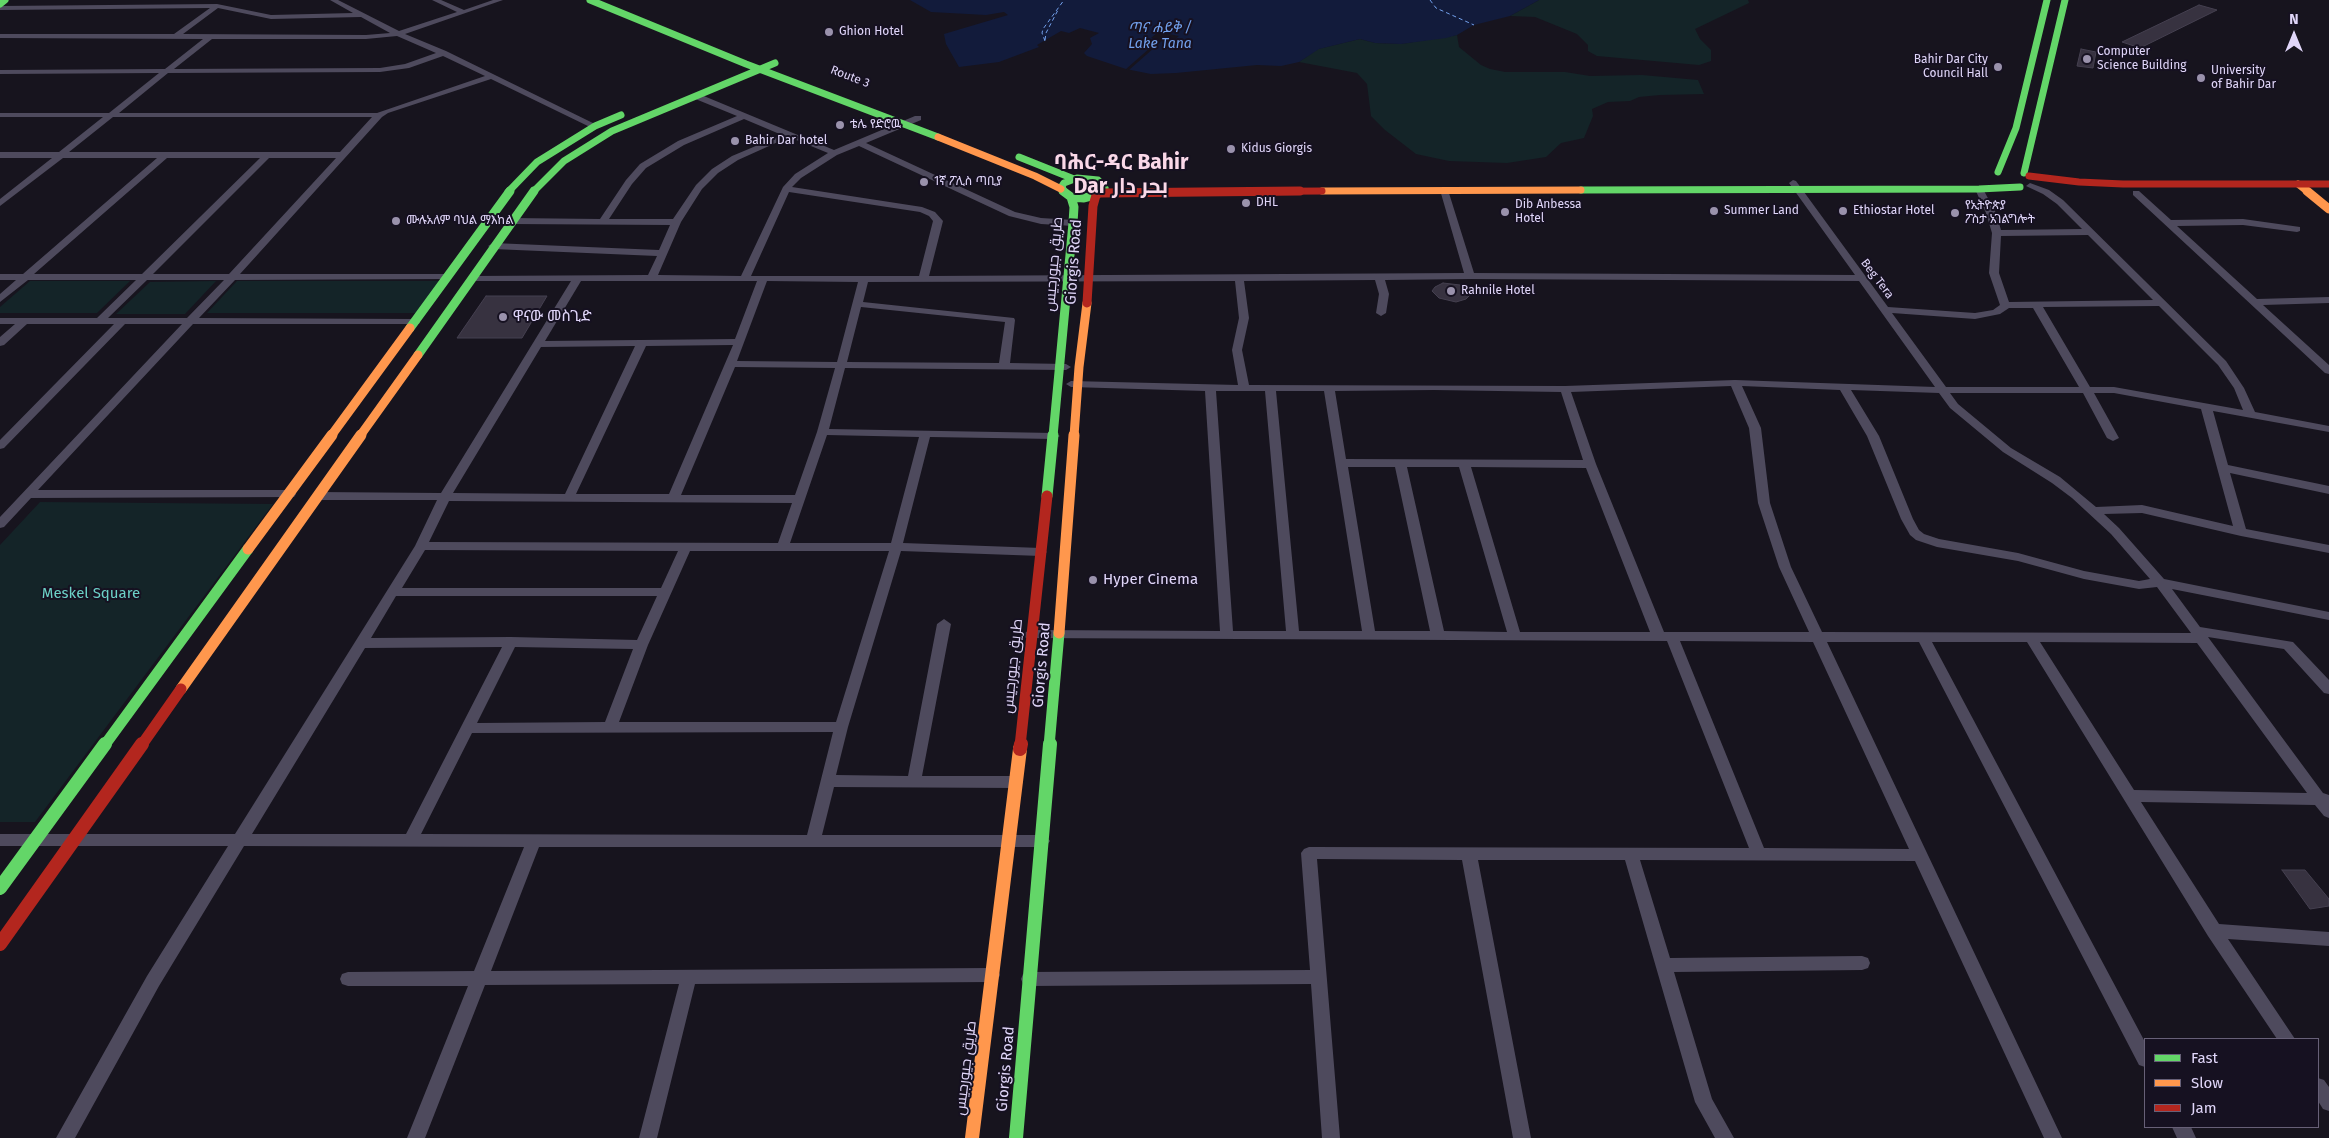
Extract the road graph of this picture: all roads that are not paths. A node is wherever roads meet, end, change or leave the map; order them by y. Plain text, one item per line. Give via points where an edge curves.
1 (5, 0) edge
2 (225, 0) edge
3 (333, 0) edge
4 (435, 0) edge
5 (500, 0) edge
6 (616, 0) edge
7 (2047, 0) edge
8 (2065, 0) edge
9 (597, 1) edge
10 (0, 4) edge
11 (217, 6) junction
12 (0, 8) edge
13 (463, 12) junction
14 (364, 15) junction
15 (398, 34) junction
16 (0, 36) edge
17 (176, 36) junction
18 (211, 36) junction
19 (443, 53) junction
20 (761, 63) junction
21 (746, 64) junction
22 (0, 72) edge
23 (165, 72) junction
24 (490, 77) junction
25 (682, 90) junction
26 (696, 96) junction
27 (0, 115) edge
28 (112, 115) junction
29 (379, 115) junction
30 (744, 116) junction
31 (918, 118) junction
32 (905, 124) junction
33 (594, 126) junction
34 (612, 131) junction
35 (788, 135) junction
36 (860, 143) junction
37 (834, 153) junction
38 (0, 155) edge
39 (60, 155) junction
40 (165, 155) junction
41 (267, 155) junction
42 (344, 155) junction
43 (1990, 175) junction
44 (1074, 179) junction
45 (1098, 180) junction
46 (2027, 181) junction
47 (2123, 184) junction
48 (2298, 184) junction
49 (2324, 184) edge
50 (1426, 186) junction
51 (1487, 186) junction
52 (1795, 186) junction
53 (1203, 187) junction
54 (786, 189) junction
55 (1061, 189) junction
56 (1444, 190) junction
57 (1979, 190) junction
58 (2329, 192) edge
59 (2136, 193) junction
60 (2309, 193) junction
61 (1098, 194) junction
62 (1071, 197) junction
63 (0, 203) edge
64 (2329, 209) edge
65 (486, 221) junction
66 (511, 221) junction
67 (604, 221) junction
68 (676, 222) junction
69 (1073, 222) junction
70 (2169, 223) junction
71 (2297, 229) dead end
72 (2090, 232) junction
73 (1997, 233) junction
74 (493, 246) junction
75 (661, 253) junction
76 (1470, 276) junction
77 (0, 277) edge
78 (26, 277) junction
79 (144, 277) junction
80 (232, 277) junction
81 (447, 277) junction
82 (1239, 277) junction
83 (1379, 277) junction
84 (473, 278) junction
85 (578, 278) junction
86 (652, 278) junction
87 (745, 278) junction
88 (763, 278) junction
89 (1861, 278) junction
90 (864, 279) junction
91 (924, 279) junction
92 (1069, 279) junction
93 (1090, 279) junction
94 (0, 299) edge
95 (2329, 300) edge
96 (2255, 302) junction
97 (2163, 303) junction
98 (858, 304) junction
99 (2005, 305) junction
100 (2036, 305) junction
101 (1886, 310) junction
102 (1381, 313) dead end
103 (0, 321) edge
104 (24, 321) junction
105 (100, 321) junction
106 (123, 321) junction
107 (190, 322) junction
108 (415, 322) junction
109 (440, 322) junction
110 (738, 342) junction
111 (0, 343) edge
112 (642, 343) junction
113 (538, 344) junction
114 (2316, 359) junction
115 (2329, 359) edge
116 (731, 364) junction
117 (842, 366) junction
118 (1004, 367) junction
119 (1060, 367) junction
120 (1080, 367) junction
121 (378, 370) junction
122 (406, 370) junction
123 (2329, 371) edge
124 (1735, 383) junction
125 (1059, 384) junction
126 (1079, 384) junction
127 (1843, 386) junction
128 (1270, 387) junction
129 (1329, 387) junction
130 (1210, 388) junction
131 (1244, 388) junction
132 (1565, 388) junction
133 (1941, 390) junction
134 (2086, 391) junction
135 (2206, 406) junction
136 (2250, 413) junction
137 (2329, 428) edge
138 (823, 432) junction
139 (925, 434) junction
140 (1054, 436) junction
141 (2113, 438) dead end
142 (0, 446) edge
143 (1342, 463) junction
144 (1400, 463) junction
145 (1464, 464) junction
146 (1590, 464) junction
147 (2224, 468) junction
148 (2329, 490) edge
149 (28, 494) junction
150 (290, 494) junction
151 (318, 496) junction
152 (445, 496) junction
153 (569, 497) junction
154 (674, 497) junction
155 (799, 499) junction
156 (2095, 511) junction
157 (0, 524) edge
158 (2241, 532) junction
159 (420, 546) junction
160 (686, 546) junction
161 (783, 546) junction
162 (896, 547) junction
163 (2329, 549) edge
164 (1041, 552) junction
165 (2160, 582) junction
166 (392, 592) junction
167 (666, 592) junction
168 (2329, 616) edge
169 (944, 624) dead end
170 (1031, 635) junction
171 (1059, 635) junction
172 (1227, 635) junction
173 (2199, 635) junction
174 (1293, 636) junction
175 (1369, 636) junction
176 (1438, 636) junction
177 (1515, 636) junction
178 (1666, 637) junction
179 (1818, 637) junction
180 (1923, 638) junction
181 (2031, 638) junction
182 (512, 642) junction
183 (361, 643) junction
184 (641, 645) junction
185 (189, 663) junction
186 (162, 664) junction
187 (2329, 688) edge
188 (610, 727) junction
189 (841, 727) junction
190 (469, 728) junction
191 (827, 781) junction
192 (914, 782) junction
193 (1016, 782) junction
194 (2129, 796) junction
195 (2324, 799) edge
196 (2329, 812) edge
197 (0, 840) edge
198 (35, 840) junction
199 (76, 840) junction
200 (240, 840) junction
201 (411, 840) junction
202 (534, 841) junction
203 (813, 841) junction
204 (1009, 841) junction
205 (1042, 841) junction
206 (1469, 854) junction
207 (1631, 854) junction
208 (1759, 854) junction
209 (1921, 855) junction
210 (0, 888) edge
211 (2214, 931) junction
212 (2329, 939) edge
213 (0, 944) edge
214 (1862, 963) dead end
215 (1665, 965) junction
216 (992, 975) junction
217 (1320, 976) junction
218 (689, 977) junction
219 (478, 978) junction
220 (348, 979) dead end
221 (1029, 979) junction
222 (2285, 1038) edge
223 (2144, 1056) edge
224 (2319, 1088) edge
225 (2329, 1103) edge
226 (65, 1138) edge
227 (416, 1138) edge
228 (648, 1138) edge
229 (972, 1138) edge
230 (1016, 1138) edge
231 (1331, 1138) edge
232 (1522, 1138) edge
233 (1725, 1138) edge
234 (2053, 1138) edge

1 - 10 main road
2 - 11 street
3 - 14 street
4 - 13 street
5 - 13 street
6 - 20 main road
7 - 43 main road via 2016,128
8 - 46 main road
9 - 21 main road
11 - 12 street
11 - 14 street via 272,18
11 - 17 street
13 - 15 street
14 - 15 street
15 - 18 street via 366,37
15 - 19 street
16 - 17 street
17 - 18 street
18 - 23 street
19 - 23 street via 406,66 380,70
19 - 24 street
20 - 21 main road
20 - 26 main road
20 - 31 main road, Route 3 via 775,63
20 - 32 main road
21 - 25 main road
22 - 23 street
23 - 28 street
24 - 29 street
24 - 33 street
25 - 26 main road
25 - 33 main road
26 - 30 street
26 - 34 main road
27 - 28 street
28 - 29 street
28 - 39 street
29 - 42 street
30 - 35 street
30 - 67 street via 681,143 643,166
31 - 32 street
31 - 44 main road, Route 3
32 - 36 street
32 - 55 main road
33 - 34 main road
33 - 65 main road via 538,162 514,184
34 - 66 main road via 551,170
35 - 37 street
35 - 68 street via 735,158 715,171 699,187
36 - 37 street
36 - 69 street via 1012,214 1041,221
37 - 54 street via 798,176
38 - 39 street
39 - 40 street
39 - 63 street
40 - 41 street
40 - 78 street
41 - 42 street
41 - 79 street
42 - 80 street
43 - 46 main road via 1999,181
43 - 52 main road
44 - 45 main road, Route 3
44 - 55 main road via 1064,183
45 - 53 main road, Route 3
45 - 61 main road, Giorgis Road via 1104,185
46 - 47 main road
46 - 57 main road
46 - 59 main road via 2086,193
46 - 72 street via 2054,197
47 - 48 main road
47 - 59 main road
48 - 49 main road
48 - 60 main road
49 - 58 main road
50 - 51 main road
50 - 53 main road
50 - 56 main road
51 - 52 main road
51 - 56 main road
52 - 57 main road
52 - 89 street, Beg Tera
53 - 61 main road
54 - 87 street
54 - 91 street via 932,214 938,221
55 - 62 main road
56 - 76 street
57 - 73 street
58 - 60 main road
59 - 60 main road
59 - 70 street
60 - 64 main road
61 - 62 main road
61 - 93 main road, Giorgis Road via 1093,206
62 - 69 main road, طريق جيورجيس
65 - 66 main road
65 - 81 main road
66 - 67 street
66 - 74 main road
67 - 68 street
68 - 75 street
69 - 92 main road, طريق جيورجيس
70 - 71 street via 2243,222
70 - 96 street
72 - 73 street
72 - 97 street
73 - 99 street via 1994,273
74 - 75 street
74 - 84 main road
75 - 86 street
76 - 83 street
76 - 89 street
77 - 78 street
78 - 79 street
78 - 94 street
79 - 80 street
79 - 105 street
80 - 81 street
80 - 107 street
81 - 84 main road
81 - 108 main road
82 - 83 street
82 - 93 street
82 - 131 street via 1244,318 1237,350
83 - 102 street via 1384,294
84 - 85 street
84 - 109 main road
85 - 86 street
85 - 113 street
86 - 87 street
87 - 88 street
88 - 90 street
88 - 110 street
89 - 101 street, Beg Tera
90 - 91 street
90 - 98 street
91 - 92 street
92 - 93 street
92 - 119 main road, طريق جيورجيس
93 - 120 main road, Giorgis Road
95 - 96 street
96 - 114 street
97 - 100 street
97 - 136 street via 2233,376
98 - 117 street
98 - 118 street via 1010,320
99 - 100 street
99 - 101 street via 1996,312 1976,316
100 - 134 street
101 - 133 street, Beg Tera
103 - 104 street
104 - 105 street
104 - 111 street
105 - 106 street
106 - 107 street
106 - 142 street
107 - 108 street
107 - 149 street
108 - 109 main road
108 - 121 main road
109 - 122 main road
110 - 112 street
110 - 116 street
112 - 113 street
112 - 153 street
113 - 152 street
114 - 115 street
114 - 123 street
116 - 117 street
116 - 154 street
117 - 118 street
117 - 138 street
118 - 119 street
119 - 120 street
119 - 125 main road, طريق جيورجيس
120 - 126 main road, Giorgis Road
121 - 122 main road
121 - 150 main road
122 - 151 main road
124 - 127 street
124 - 132 street
124 - 179 street via 1755,428 1764,503 1774,534
125 - 126 street
125 - 140 main road, طريق جيورجيس
126 - 130 street
126 - 171 main road, Giorgis Road
127 - 133 street
127 - 165 street via 1873,436 1907,519 1920,537 2139,585
128 - 129 street
128 - 131 street
128 - 174 street
129 - 132 street
129 - 143 street
130 - 131 street
130 - 172 street
132 - 146 street
133 - 134 street
133 - 156 street, Beg Tera via 1973,424 2007,450 2056,480
134 - 135 street via 2124,391
134 - 141 street
135 - 136 street
135 - 147 street
136 - 137 street
138 - 139 street
138 - 155 street
139 - 140 street
139 - 162 street
140 - 164 main road, طريق جيورجيس
143 - 144 street
143 - 175 street
144 - 145 street
144 - 176 street
145 - 146 street
145 - 177 street
146 - 178 street
147 - 148 street
147 - 158 street
149 - 150 street
149 - 157 street
150 - 151 main road
150 - 186 main road
151 - 152 street
151 - 185 main road
152 - 153 street
152 - 159 street
153 - 154 street
154 - 155 street
155 - 161 street
156 - 158 street via 2142,509
156 - 165 street, Beg Tera
158 - 163 street
159 - 160 street
159 - 166 street
160 - 161 street
160 - 167 street
161 - 162 street
162 - 164 street
162 - 189 street
164 - 170 main road, طريق جيورجيس
165 - 168 street
165 - 173 street, Beg Tera
166 - 167 street
166 - 183 street
167 - 184 street
169 - 192 street
170 - 171 street
170 - 193 main road, طريق جيورجيس
171 - 172 street
171 - 205 main road, Giorgis Road
172 - 174 street
173 - 181 street
173 - 187 street via 2288,644
173 - 195 street, Beg Tera
174 - 175 street
175 - 176 street
176 - 177 street
177 - 178 street
178 - 179 street
178 - 208 street
179 - 180 street
179 - 209 street
180 - 181 street
180 - 223 street
181 - 194 street
182 - 183 street
182 - 184 street
182 - 190 street
183 - 200 street
184 - 188 street
185 - 186 main road
185 - 199 main road
186 - 198 main road
188 - 189 street
188 - 190 street
189 - 191 street
190 - 201 street
191 - 192 street
191 - 203 street
192 - 193 street
193 - 204 main road, طريق جيورجيس
194 - 195 street
194 - 211 street
195 - 196 street, Beg Tera
197 - 198 street
198 - 199 street
198 - 210 main road
199 - 200 street
199 - 213 main road
200 - 201 street
200 - 226 street via 154,981
201 - 202 street
202 - 203 street
202 - 219 street
203 - 204 street
204 - 205 street
204 - 216 main road, طريق جيورجيس
205 - 221 main road, Giorgis Road
206 - 207 street
206 - 217 street via 1309,853
206 - 232 street
207 - 208 street
207 - 215 street
208 - 209 street
209 - 234 street
211 - 212 street
211 - 222 street
214 - 215 street
215 - 233 street via 1704,1102
216 - 218 street
216 - 229 main road, طريق جيورجيس
217 - 221 street
217 - 231 street
218 - 219 street
218 - 228 street
219 - 220 street
219 - 227 street
221 - 230 main road, Giorgis Road
224 - 225 street

